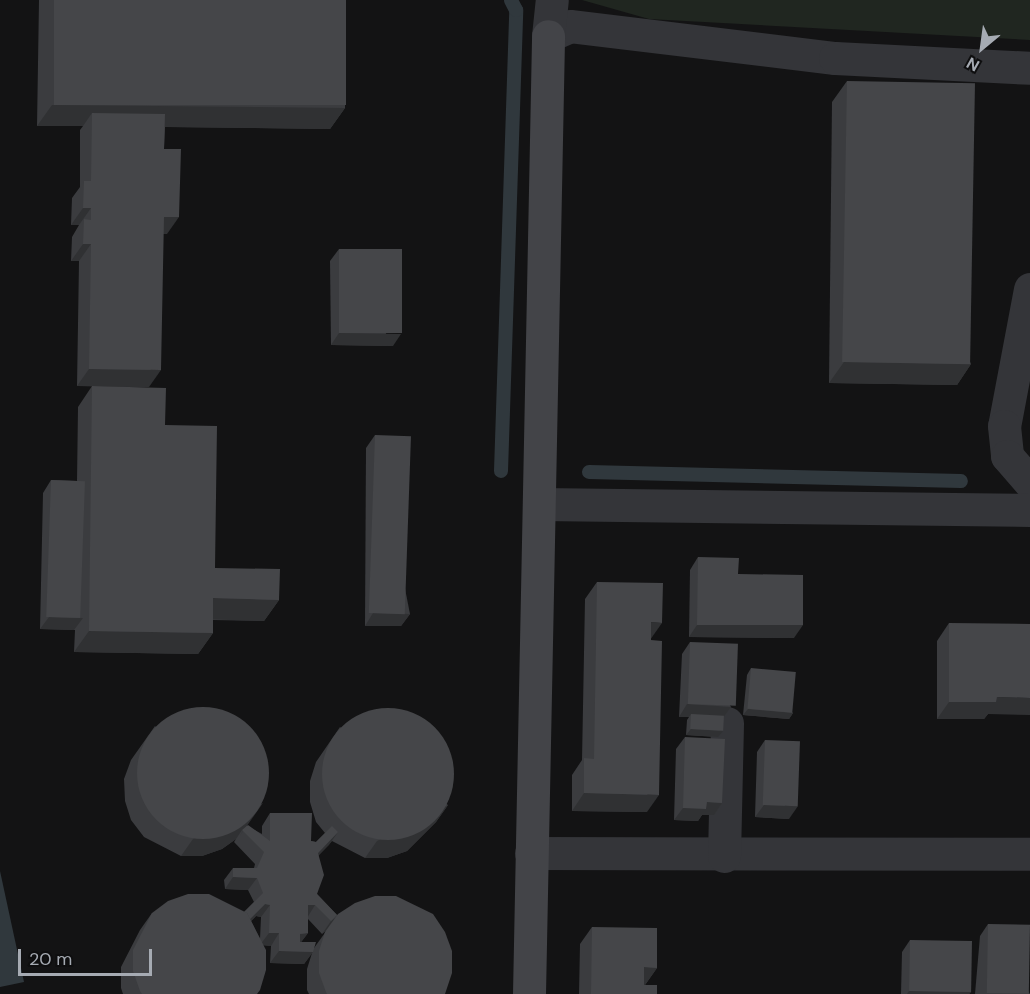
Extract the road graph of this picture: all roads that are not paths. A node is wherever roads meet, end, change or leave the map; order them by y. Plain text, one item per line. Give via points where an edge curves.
1 (552, 0) edge
2 (548, 36) junction
3 (1030, 68) edge
4 (1030, 289) edge
5 (1030, 482) edge
6 (540, 504) junction
7 (1030, 510) edge
8 (727, 723) edge
9 (531, 853) junction
10 (1030, 854) edge
11 (724, 856) junction
12 (529, 994) edge

1 - 2 street
2 - 3 street via 570,26 835,58
2 - 6 street
4 - 5 street via 1004,426 1007,456
6 - 7 street
6 - 9 street
8 - 11 street
9 - 11 street
9 - 12 street
10 - 11 street

